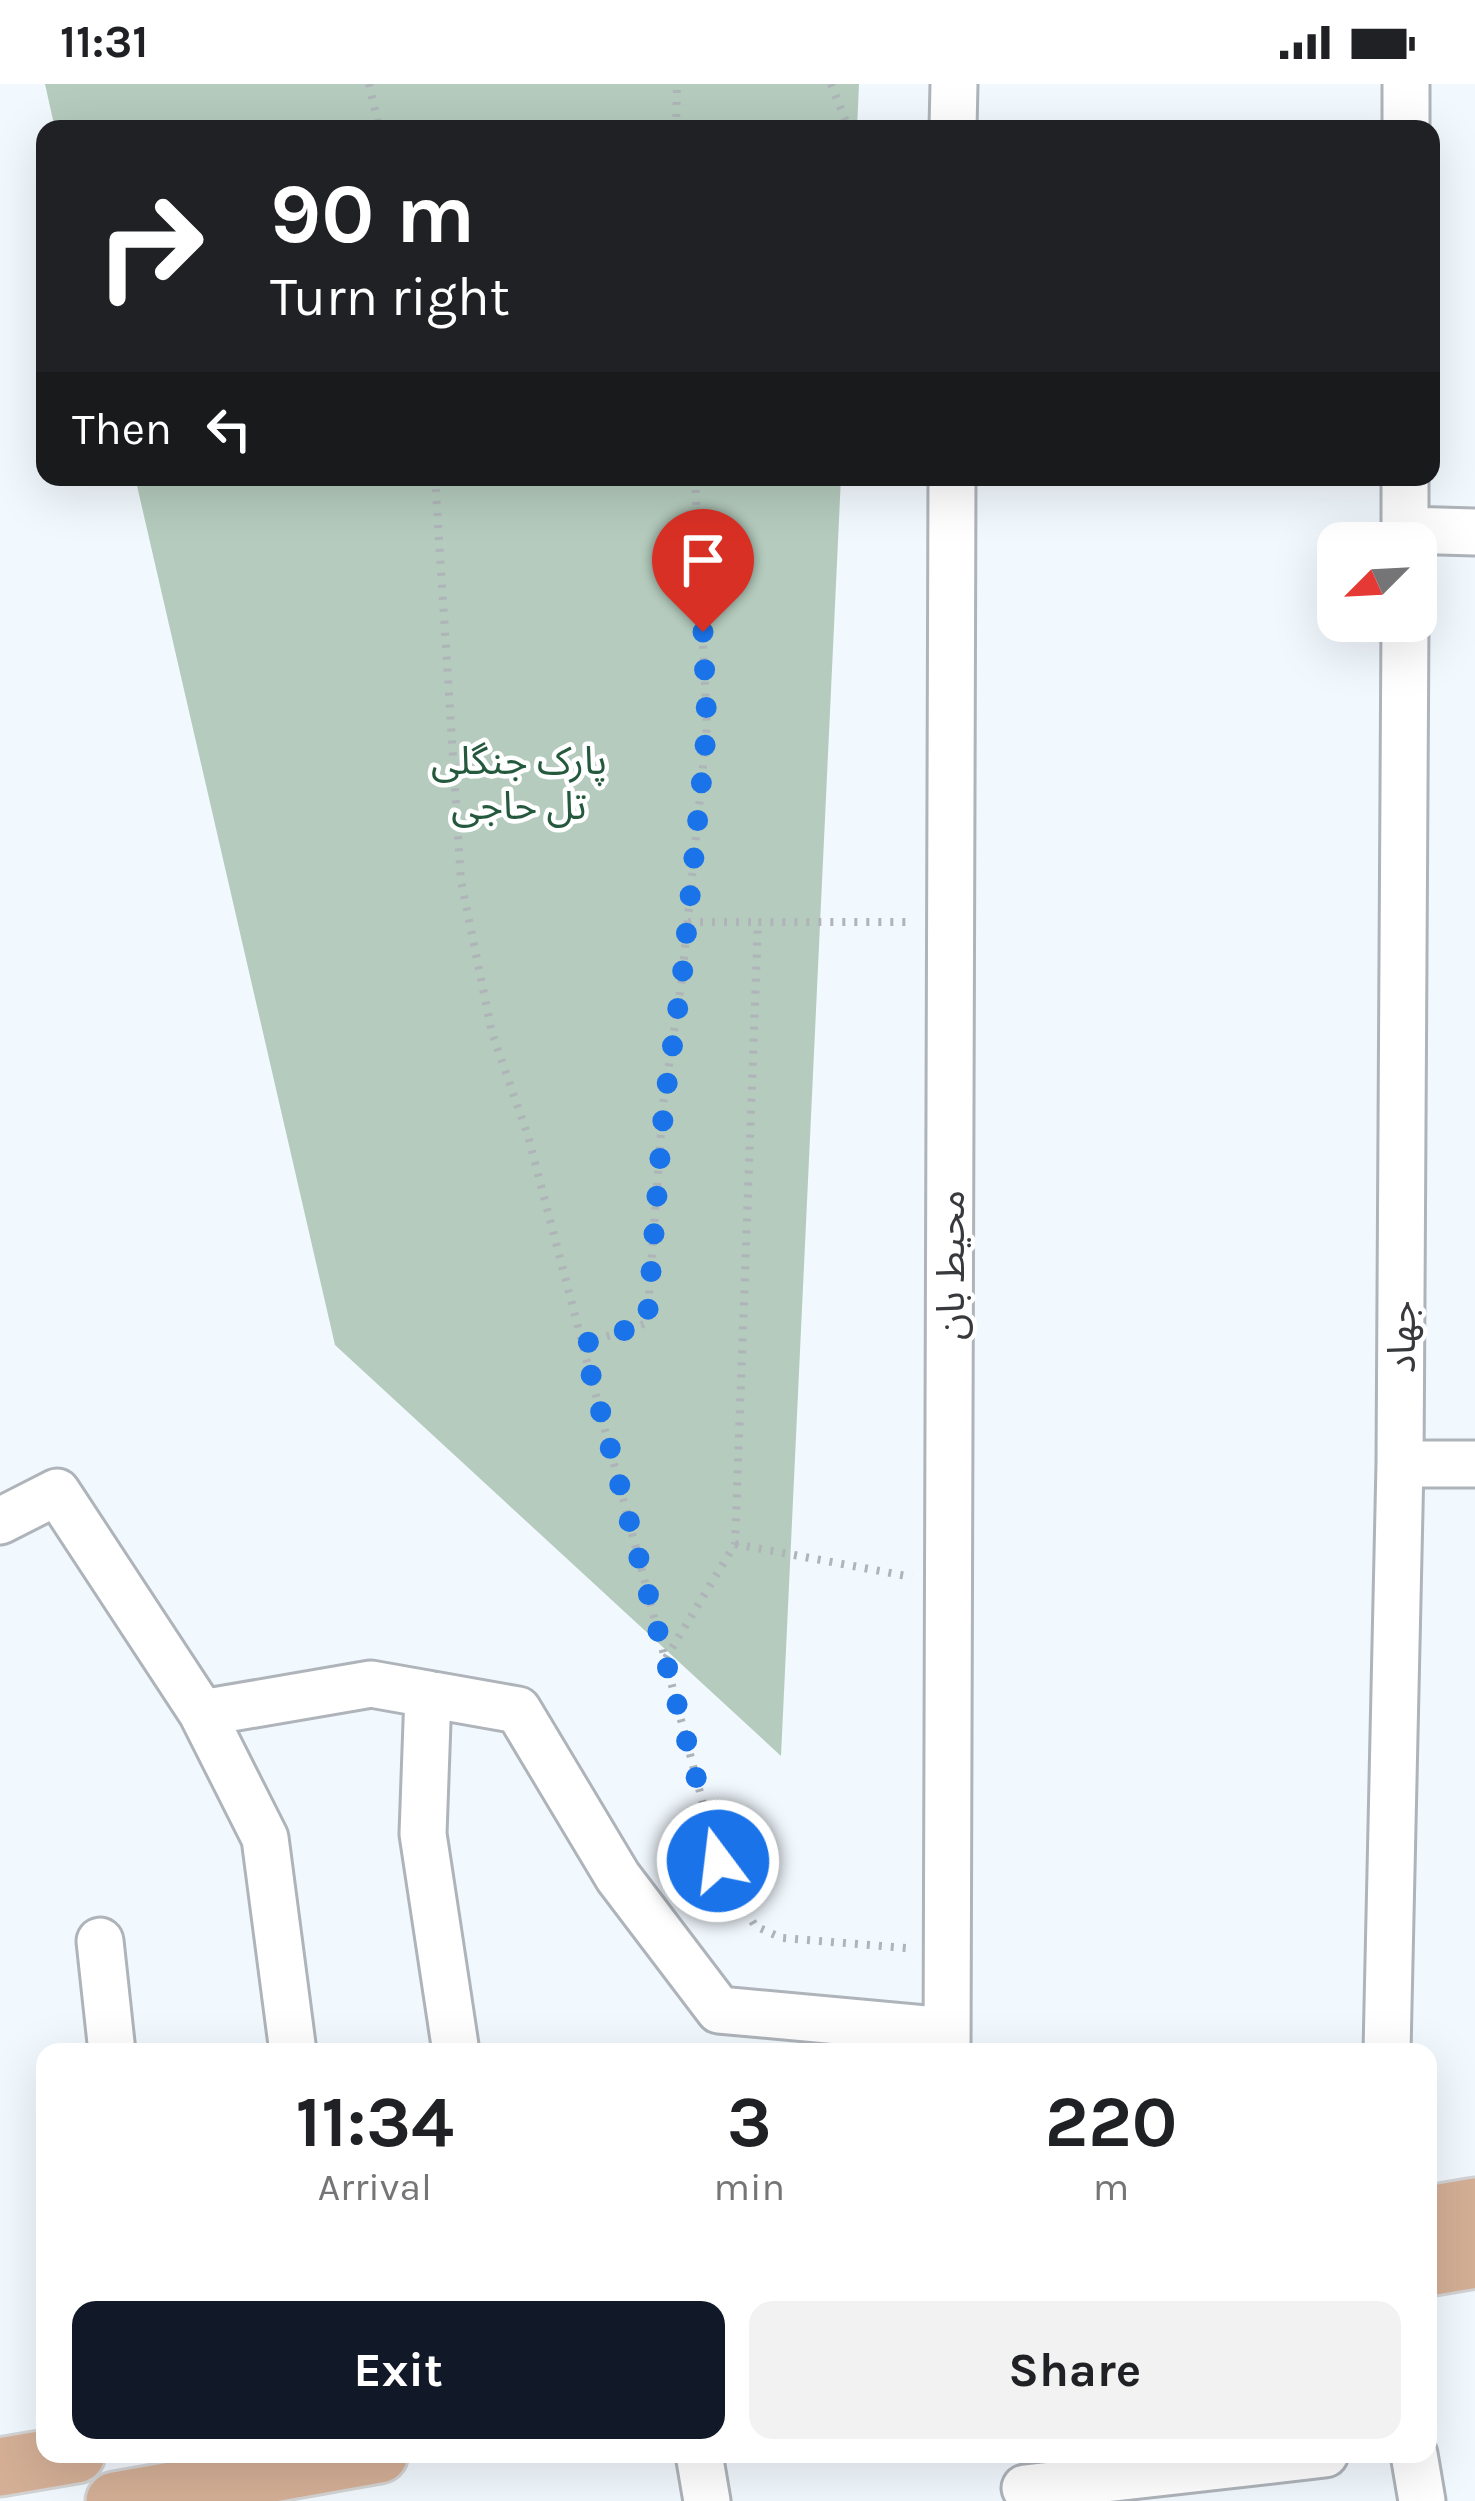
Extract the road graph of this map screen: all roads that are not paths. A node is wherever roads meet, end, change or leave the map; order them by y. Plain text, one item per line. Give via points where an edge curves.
1 (954, 84) edge
2 (1406, 84) edge
3 (953, 120) edge
4 (1406, 120) edge
5 (952, 486) edge
6 (1406, 486) edge
7 (1405, 522) edge
8 (1475, 532) edge
9 (1437, 534) edge
10 (1405, 642) edge
11 (1400, 1464) junction
12 (1475, 1464) edge
13 (0, 1521) edge
14 (428, 1694) junction
15 (202, 1713) junction
16 (100, 1941) dead end
17 (947, 2042) edge
18 (111, 2043) edge
19 (291, 2043) edge
20 (455, 2043) edge
21 (1387, 2043) edge
22 (1475, 2207) edge
23 (1437, 2214) edge
24 (1475, 2259) edge
25 (1437, 2265) edge
26 (36, 2461) edge
27 (328, 2463) edge
28 (701, 2463) edge
29 (1224, 2463) edge
30 (1416, 2463) edge
31 (0, 2468) edge
32 (1024, 2481) edge
33 (115, 2501) edge
34 (707, 2501) edge
35 (1422, 2501) edge

1 - 3 street
2 - 4 street
5 - 17 street, محیط بان
6 - 7 street
8 - 9 street
10 - 11 street, جهاد
11 - 12 street
11 - 21 street, جهاد
13 - 15 street via 57,1492
14 - 15 street via 371,1684
14 - 17 street via 518,1710 618,1877 719,2010
14 - 20 street via 423,1834
15 - 19 street via 265,1838
16 - 18 street
22 - 23 main road
24 - 25 main road
26 - 31 main road
27 - 33 main road
28 - 34 street
29 - 32 street
30 - 35 street

